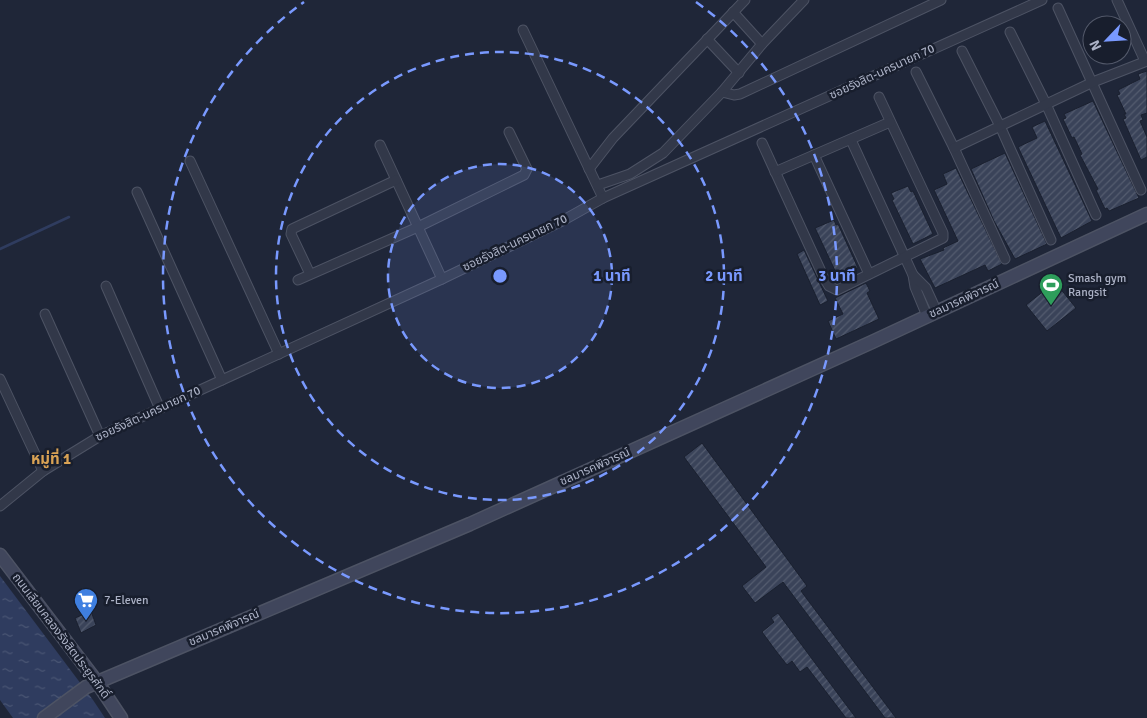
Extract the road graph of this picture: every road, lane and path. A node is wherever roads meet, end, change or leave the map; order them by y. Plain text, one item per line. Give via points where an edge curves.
1 (745, 0) edge
2 (804, 0) edge
3 (942, 0) edge
4 (1042, 0) edge
5 (1117, 0) edge
6 (923, 4) edge
7 (1058, 8) dead end
8 (733, 12) junction
9 (524, 30) dead end
10 (1010, 32) dead end
11 (707, 39) junction
12 (762, 44) junction
13 (962, 51) dead end
14 (1146, 61) edge
15 (739, 72) junction
16 (916, 72) dead end
17 (1093, 82) junction
18 (722, 92) junction
19 (879, 97) dead end
20 (1046, 104) junction
21 (890, 122) junction
22 (1000, 126) junction
23 (509, 132) dead end
24 (851, 140) junction
25 (762, 143) dead end
26 (380, 145) dead end
27 (954, 148) junction
28 (814, 155) junction
29 (190, 162) dead end
30 (589, 169) junction
31 (775, 172) junction
32 (396, 180) junction
33 (598, 185) junction
34 (1142, 190) dead end
35 (137, 192) dead end
36 (603, 198) junction
37 (1147, 214) edge
38 (1096, 215) dead end
39 (418, 227) junction
40 (1052, 240) dead end
41 (905, 257) junction
42 (1005, 259) dead end
43 (310, 274) junction
44 (869, 274) junction
45 (442, 278) junction
46 (298, 280) dead end
47 (106, 286) dead end
48 (45, 314) dead end
49 (932, 314) junction
50 (279, 354) junction
51 (0, 379) edge
52 (222, 380) junction
53 (160, 409) junction
54 (100, 436) junction
55 (43, 471) junction
56 (0, 506) edge
57 (0, 556) edge
58 (92, 685) junction
59 (44, 718) edge
60 (121, 718) edge

1 - 8 street
2 - 12 street
3 - 6 street
4 - 36 street, ซอยรังสิต-นครนายก 70
5 - 14 street
6 - 18 street via 740,94
7 - 17 street
8 - 11 street
8 - 12 street
9 - 30 street
10 - 20 street
11 - 15 street
11 - 30 street via 613,138
12 - 15 street
13 - 22 street
14 - 17 street
15 - 18 street
16 - 27 street
17 - 20 street
17 - 34 street
18 - 33 street via 663,152 630,174
19 - 21 street
20 - 22 street
20 - 38 street
21 - 24 street
21 - 41 street via 943,233 943,238
22 - 27 street
22 - 40 street
23 - 39 street via 527,169 524,176
24 - 28 street
24 - 41 street
25 - 31 street
26 - 32 street
27 - 42 street
28 - 31 street
28 - 44 street
29 - 50 street
30 - 33 street
31 - 44 street via 829,286 837,290
32 - 39 street
32 - 43 street via 292,229 291,234
33 - 36 street
35 - 52 street
36 - 45 street, ซอยรังสิต-นครนายก 70 via 562,222
37 - 49 street, ชลมารคพิจารณ์
39 - 43 street
39 - 45 street
41 - 44 street
41 - 49 street via 915,287
43 - 46 street
45 - 50 street, ซอยรังสิต-นครนายก 70
47 - 53 street
48 - 54 street
49 - 58 street, ชลมารคพิจารณ์ via 470,524
50 - 52 street, ซอยรังสิต-นครนายก 70
51 - 55 street
52 - 53 street, ซอยรังสิต-นครนายก 70
53 - 54 street, ซอยรังสิต-นครนายก 70
54 - 55 street, ซอยรังสิต-นครนายก 70
55 - 56 street, ซอยรังสิต-นครนายก 70
57 - 58 street, ถนนเลียบคลองรังสิตประยูรศักดิ์
58 - 59 street, ชลมารคพิจารณ์
58 - 60 street, ถนนเลียบคลองรังสิตประยูรศักดิ์

